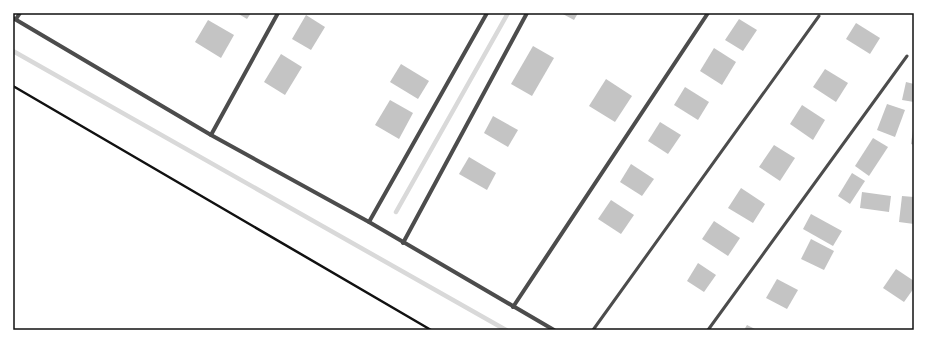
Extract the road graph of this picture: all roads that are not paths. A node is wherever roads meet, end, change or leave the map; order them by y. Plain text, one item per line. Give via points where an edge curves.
1 (20, 13) edge
2 (278, 13) edge
3 (487, 13) edge
4 (527, 13) edge
5 (708, 13) edge
6 (819, 16) dead end
7 (14, 18) edge
8 (907, 56) dead end
9 (211, 135) junction
10 (369, 222) junction
11 (403, 243) junction
12 (513, 307) junction
13 (554, 330) edge
14 (593, 330) edge
15 (708, 330) edge

1 - 7 street
2 - 9 street
3 - 10 street
4 - 11 street
5 - 12 street
6 - 14 lane
7 - 9 street
8 - 15 lane
9 - 10 street
10 - 11 street
11 - 12 street
12 - 13 street

